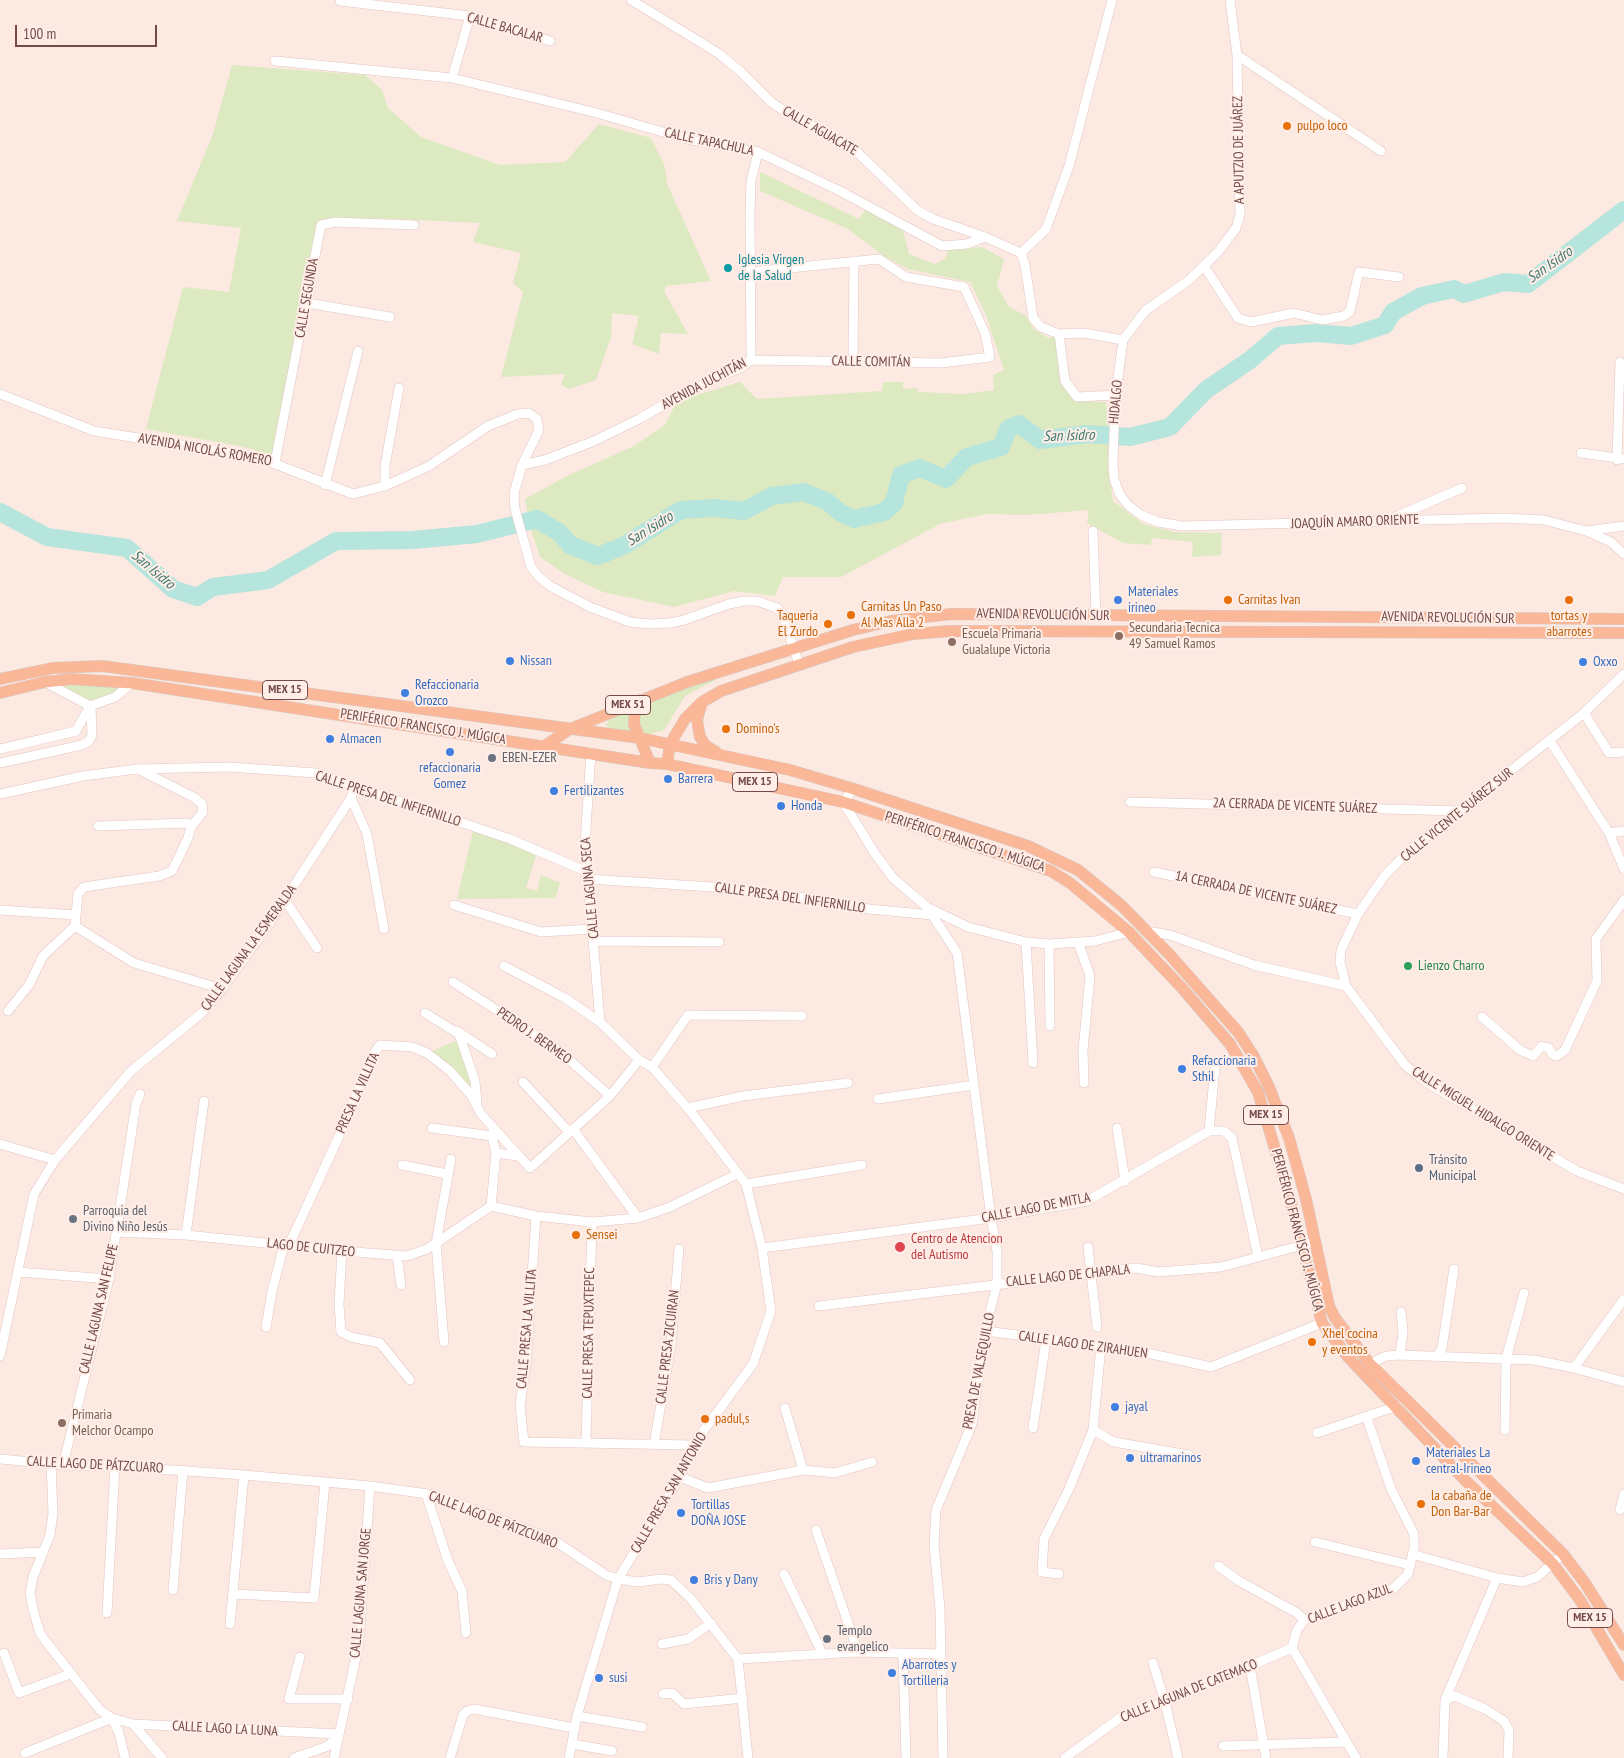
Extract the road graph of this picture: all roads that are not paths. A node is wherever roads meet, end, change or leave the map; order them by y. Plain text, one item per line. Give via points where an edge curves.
1 (631, 0) edge
2 (1112, 0) edge
3 (1230, 0) edge
4 (340, 2) dead end
5 (470, 16) junction
6 (550, 41) dead end
7 (1237, 55) junction
8 (276, 61) dead end
9 (452, 78) junction
10 (1381, 151) dead end
11 (758, 152) junction
12 (414, 225) dead end
13 (985, 237) junction
14 (1021, 253) junction
15 (854, 261) junction
16 (1204, 266) junction
17 (750, 272) junction
18 (1399, 277) dead end
19 (308, 303) junction
20 (390, 317) dead end
21 (1059, 334) junction
22 (1123, 340) junction
23 (358, 351) dead end
24 (751, 360) junction
25 (853, 361) junction
26 (1620, 362) dead end
27 (398, 388) dead end
28 (0, 394) edge
29 (1115, 398) junction
30 (1581, 453) dead end
31 (1621, 460) edge
32 (275, 462) junction
33 (522, 464) junction
34 (1113, 464) joint
35 (325, 485) junction
36 (385, 486) junction
37 (1462, 488) dead end
38 (1390, 520) junction
39 (1624, 526) edge
40 (1093, 531) dead end
41 (1586, 532) junction
42 (1624, 554) edge
43 (1096, 616) junction
44 (1624, 619) edge
45 (1624, 633) edge
46 (793, 647) junction
47 (799, 664) junction
48 (1624, 674) edge
49 (0, 679) edge
50 (45, 682) junction
51 (132, 682) junction
52 (0, 693) edge
53 (640, 700) junction
54 (702, 702) junction
55 (90, 706) junction
56 (1584, 713) junction
57 (570, 729) junction
58 (640, 738) junction
59 (1550, 741) junction
60 (36, 742) junction
61 (670, 744) junction
62 (546, 745) junction
63 (0, 750) edge
64 (1624, 752) edge
65 (591, 753) junction
66 (40, 755) junction
67 (725, 756) junction
68 (0, 763) edge
69 (650, 763) junction
70 (667, 764) junction
71 (138, 769) junction
72 (354, 787) junction
73 (854, 789) junction
74 (0, 794) edge
75 (351, 798) junction
76 (843, 802) junction
77 (1130, 802) dead end
78 (1460, 811) junction
79 (98, 826) dead end
80 (191, 827) junction
81 (1624, 831) edge
82 (1609, 833) junction
83 (1624, 869) edge
84 (1154, 872) dead end
85 (588, 877) junction
86 (285, 900) junction
87 (1624, 900) edge
88 (454, 905) dead end
89 (0, 910) edge
90 (930, 911) junction
91 (76, 914) junction
92 (1358, 914) junction
93 (75, 926) junction
94 (384, 929) dead end
95 (592, 929) junction
96 (1146, 931) junction
97 (1129, 932) junction
98 (594, 941) junction
99 (719, 942) dead end
100 (1026, 942) junction
101 (1078, 942) junction
102 (1048, 944) junction
103 (317, 948) dead end
104 (504, 966) dead end
105 (453, 982) dead end
106 (1346, 986) junction
107 (222, 989) junction
108 (8, 1011) dead end
109 (425, 1013) dead end
110 (802, 1016) dead end
111 (1482, 1017) dead end
112 (600, 1022) junction
113 (1050, 1026) dead end
114 (457, 1031) junction
115 (492, 1054) dead end
116 (639, 1060) junction
117 (1034, 1063) dead end
118 (652, 1067) junction
119 (1215, 1067) dead end
120 (523, 1082) dead end
121 (848, 1082) dead end
122 (1084, 1083) dead end
123 (974, 1085) junction
124 (140, 1094) dead end
125 (610, 1096) junction
126 (878, 1099) dead end
127 (204, 1101) dead end
128 (688, 1108) junction
129 (478, 1109) junction
130 (432, 1128) dead end
131 (1117, 1128) dead end
132 (571, 1130) junction
133 (1209, 1131) junction
134 (493, 1132) junction
135 (0, 1144) edge
136 (496, 1153) junction
137 (518, 1156) junction
138 (451, 1159) dead end
139 (56, 1160) junction
140 (402, 1165) dead end
141 (862, 1165) dead end
142 (448, 1174) junction
143 (738, 1174) junction
144 (1125, 1181) junction
145 (746, 1184) junction
146 (1624, 1189) edge
147 (491, 1206) junction
148 (536, 1216) junction
149 (638, 1218) junction
150 (991, 1218) junction
151 (592, 1222) junction
152 (117, 1232) junction
153 (186, 1235) junction
154 (1314, 1242) junction
155 (436, 1243) junction
156 (286, 1245) junction
157 (1301, 1245) junction
158 (1088, 1247) dead end
159 (762, 1248) junction
160 (679, 1249) dead end
161 (342, 1251) junction
162 (397, 1256) junction
163 (1258, 1256) junction
164 (1454, 1268) dead end
165 (18, 1272) junction
166 (1091, 1274) junction
167 (109, 1279) junction
168 (997, 1284) junction
169 (402, 1285) dead end
170 (1524, 1293) dead end
171 (1624, 1299) edge
172 (819, 1306) dead end
173 (1401, 1312) dead end
174 (1322, 1323) junction
175 (266, 1327) dead end
176 (1097, 1327) dead end
177 (986, 1331) junction
178 (1046, 1340) junction
179 (444, 1342) dead end
180 (1101, 1346) junction
181 (1400, 1355) junction
182 (0, 1356) edge
183 (1437, 1357) junction
184 (1506, 1359) junction
185 (1370, 1364) junction
186 (1574, 1368) junction
187 (410, 1380) dead end
188 (1624, 1382) edge
189 (1397, 1406) junction
190 (785, 1408) dead end
191 (1366, 1418) junction
192 (1033, 1428) dead end
193 (1093, 1430) junction
194 (1505, 1430) dead end
195 (1317, 1432) dead end
196 (586, 1443) junction
197 (654, 1445) junction
198 (693, 1445) junction
199 (1189, 1455) dead end
200 (0, 1459) edge
201 (872, 1462) dead end
202 (52, 1464) junction
203 (63, 1465) junction
204 (115, 1466) junction
205 (183, 1470) junction
206 (803, 1470) junction
207 (244, 1475) junction
208 (680, 1477) junction
209 (325, 1483) junction
210 (370, 1486) junction
211 (426, 1494) junction
212 (1624, 1494) edge
213 (1620, 1510) dead end
214 (816, 1530) dead end
215 (1316, 1542) dead end
216 (43, 1552) junction
217 (0, 1554) edge
218 (1412, 1554) junction
219 (1563, 1554) junction
220 (1553, 1564) junction
221 (1410, 1565) junction
222 (1218, 1566) dead end
223 (784, 1574) dead end
224 (1059, 1574) dead end
225 (1497, 1578) junction
226 (618, 1579) junction
227 (173, 1590) dead end
228 (233, 1594) junction
229 (107, 1613) dead end
230 (1304, 1620) junction
231 (711, 1623) junction
232 (230, 1624) dead end
233 (466, 1633) dead end
234 (662, 1644) dead end
235 (1624, 1645) edge
236 (1292, 1648) junction
237 (858, 1652) junction
238 (4, 1653) dead end
239 (903, 1654) junction
240 (942, 1654) junction
241 (823, 1655) junction
242 (300, 1657) dead end
243 (738, 1659) junction
244 (1153, 1663) dead end
245 (1250, 1666) junction
246 (70, 1674) junction
247 (1624, 1675) edge
248 (663, 1694) dead end
249 (742, 1698) junction
250 (348, 1699) junction
251 (1445, 1700) junction
252 (1165, 1702) junction
253 (577, 1716) junction
254 (112, 1718) junction
255 (133, 1724) junction
256 (642, 1726) dead end
257 (574, 1728) junction
258 (339, 1734) junction
259 (1345, 1742) junction
260 (572, 1744) junction
261 (1265, 1744) junction
262 (1223, 1746) dead end
263 (612, 1751) dead end
264 (25, 1752) dead end
265 (125, 1758) edge
266 (162, 1758) edge
267 (294, 1758) edge
268 (334, 1758) edge
269 (450, 1758) edge
270 (570, 1758) edge
271 (748, 1758) edge
272 (906, 1758) edge
273 (943, 1758) edge
274 (1066, 1758) edge
275 (1178, 1758) edge
276 (1266, 1758) edge
277 (1356, 1758) edge
278 (1443, 1758) edge
279 (1508, 1758) edge

1 - 13 street, CALLE AGUACATE via 718,53 786,112 851,146 917,210
2 - 14 street via 1069,166 1046,229
3 - 7 street, A APUTZIO DE JUÁREZ
4 - 5 street, CALLE BACALAR
5 - 6 street, CALLE BACALAR
5 - 9 street
7 - 10 street
7 - 16 street, A APUTZIO DE JUÁREZ via 1240,215 1228,239
8 - 9 street, CALLE TAPACHULA
9 - 11 street, CALLE TAPACHULA via 691,140
11 - 13 street, CALLE TAPACHULA via 840,191 942,246 967,244
11 - 17 street, AVENIDA JUCHITÁN via 751,181
12 - 19 street, CALLE SEGUNDA via 335,222 322,225
13 - 14 street
14 - 21 street via 1033,318 1041,327
15 - 17 street
15 - 25 street
15 - 25 street, CALLE COMITÁN via 879,259 906,277 964,287 984,333 990,357 941,363
16 - 18 street via 1238,318 1250,322 1294,313 1322,320 1344,316 1350,311 1359,272
16 - 22 street, A APUTZIO DE JUÁREZ via 1144,311
17 - 24 street, AVENIDA JUCHITÁN
19 - 20 street
19 - 32 street, CALLE SEGUNDA
21 - 22 street via 1084,332
21 - 29 street via 1065,381 1077,397
22 - 29 street, HIDALGO
23 - 35 street
24 - 25 street, CALLE COMITÁN
24 - 33 street, AVENIDA JUCHITÁN via 594,441 545,460
26 - 31 street
27 - 36 street via 385,466
28 - 32 street, AVENIDA NICOLÁS ROMERO via 94,431
29 - 34 street, HIDALGO
30 - 31 street
32 - 35 street, AVENIDA NICOLÁS ROMERO
33 - 36 street, AVENIDA NICOLÁS ROMERO via 539,430 537,419 529,413 488,426 443,459
33 - 46 street, AVENIDA NICOLÁS ROMERO via 514,493 515,509 531,567 550,586 630,622 649,624 670,623 729,604 757,601 777,608 782,614
34 - 38 street, JOAQUÍN AMARO ORIENTE via 1117,487 1129,506 1158,522 1182,526
35 - 36 street, AVENIDA NICOLÁS ROMERO via 352,494
37 - 38 street
38 - 41 street, JOAQUÍN AMARO ORIENTE via 1544,520
39 - 41 street
40 - 43 street
41 - 42 street, JOAQUÍN AMARO ORIENTE via 1611,542
43 - 44 main road, AVENIDA REVOLUCIÓN SUR / MEX 51
43 - 46 main road, AVENIDA REVOLUCIÓN SUR / MEX 51 via 952,614 891,621
45 - 47 main road, AVENIDA REVOLUCIÓN SUR via 950,631 883,639
46 - 47 street, AVENIDA NICOLÁS ROMERO
46 - 53 main road, AVENIDA REVOLUCIÓN SUR / MEX 51
47 - 54 main road, AVENIDA REVOLUCIÓN SUR
48 - 56 street, CALLE VICENTE SUÁREZ SUR
49 - 57 main road, PERIFÉRICO FRANCISCO J. MÚGICA / MEX 15 via 53,668 102,666
50 - 51 main road, PERIFÉRICO FRANCISCO J. MÚGICA / MEX 15 via 71,679
50 - 52 main road, PERIFÉRICO FRANCISCO J. MÚGICA / MEX 15
50 - 55 street
51 - 55 street via 115,697
51 - 62 main road, PERIFÉRICO FRANCISCO J. MÚGICA / MEX 15
53 - 57 main road, AVENIDA REVOLUCIÓN SUR / MEX 51
53 - 58 main road via 634,724
54 - 61 main road, AVENIDA REVOLUCIÓN SUR via 685,719
54 - 67 main road via 698,720 700,737 711,751
55 - 60 street via 76,731
55 - 66 street via 92,735 89,741
56 - 59 street, CALLE VICENTE SUÁREZ SUR
56 - 64 street via 1610,753
57 - 58 main road, PERIFÉRICO FRANCISCO J. MÚGICA / MEX 15
57 - 62 main road, AVENIDA REVOLUCIÓN SUR / MEX 51
58 - 61 main road, PERIFÉRICO FRANCISCO J. MÚGICA / MEX 15
58 - 69 main road
59 - 78 street, CALLE VICENTE SUÁREZ SUR
59 - 82 street
60 - 63 street
60 - 66 street
61 - 67 main road, PERIFÉRICO FRANCISCO J. MÚGICA / MEX 15
61 - 70 main road, AVENIDA REVOLUCIÓN SUR
62 - 65 main road, PERIFÉRICO FRANCISCO J. MÚGICA / MEX 15
65 - 69 main road, PERIFÉRICO FRANCISCO J. MÚGICA / MEX 15
65 - 85 street, CALLE LAGUNA SECA via 585,812
66 - 68 street
67 - 73 main road, PERIFÉRICO FRANCISCO J. MÚGICA / MEX 15 via 790,770
69 - 70 main road, PERIFÉRICO FRANCISCO J. MÚGICA / MEX 15
70 - 76 main road, PERIFÉRICO FRANCISCO J. MÚGICA / MEX 15
71 - 72 street, CALLE PRESA DEL INFIERNILLO via 272,769 316,773
71 - 74 street, CALLE PRESA DEL INFIERNILLO via 83,776
71 - 80 street via 202,804 202,812
72 - 75 street, CALLE LAGUNA LA ESMERALDA
72 - 85 street, CALLE PRESA DEL INFIERNILLO via 510,839 583,870
73 - 76 street
73 - 96 main road, PERIFÉRICO FRANCISCO J. MÚGICA / MEX 15 via 1028,846 1055,858 1100,887
75 - 86 street, CALLE LAGUNA LA ESMERALDA
75 - 94 street via 367,834
76 - 90 street via 893,878
76 - 97 main road, PERIFÉRICO FRANCISCO J. MÚGICA / MEX 15 via 1051,871 1091,899
77 - 78 street, 2A CERRADA DE VICENTE SUÁREZ
78 - 92 street, CALLE VICENTE SUÁREZ SUR via 1412,848 1385,875
79 - 80 street via 188,824
80 - 91 street via 172,871 166,875 84,887 78,894
81 - 82 street
82 - 83 street
84 - 92 street, 1A CERRADA DE VICENTE SUÁREZ
85 - 90 street, CALLE PRESA DEL INFIERNILLO via 713,887 878,910
85 - 95 street, CALLE LAGUNA SECA
86 - 103 street
86 - 107 street, CALLE LAGUNA LA ESMERALDA
87 - 111 street via 1596,939 1597,981 1565,1050 1557,1056 1542,1046 1533,1056 1520,1050
88 - 95 street via 541,932
89 - 91 street
90 - 100 street, CALLE PRESA DEL INFIERNILLO via 968,927
90 - 123 street, PRESA DE VALSEQUILLO via 957,952
91 - 93 street
92 - 106 street, CALLE VICENTE SUÁREZ SUR via 1341,950 1341,972
93 - 107 street via 134,963
93 - 108 street via 43,956 29,985
95 - 98 street, CALLE LAGUNA SECA
96 - 106 street via 1170,935 1254,965
96 - 154 main road, PERIFÉRICO FRANCISCO J. MÚGICA / MEX 15 via 1225,1018 1253,1055 1289,1138
97 - 101 street, CALLE PRESA DEL INFIERNILLO
97 - 157 main road, PERIFÉRICO FRANCISCO J. MÚGICA / MEX 15 via 1230,1044 1258,1092
98 - 99 street
98 - 112 street, CALLE LAGUNA SECA
100 - 102 street, CALLE PRESA DEL INFIERNILLO
100 - 117 street
101 - 102 street, CALLE PRESA DEL INFIERNILLO
101 - 122 street via 1090,976 1083,1050
102 - 113 street
104 - 112 street, CALLE PRESA SAN ANTONIO
105 - 125 street, PEDRO J. BERMEO via 557,1049
106 - 146 street, CALLE MIGUEL HIDALGO ORIENTE via 1405,1065 1426,1082 1577,1172
107 - 139 street, CALLE LAGUNA LA ESMERALDA via 203,1012 131,1071
109 - 114 street
110 - 118 street via 688,1015
112 - 116 street, CALLE PRESA SAN ANTONIO
114 - 115 street
114 - 129 street via 475,1081
116 - 118 street, CALLE PRESA SAN ANTONIO
116 - 125 street
118 - 128 street, CALLE PRESA SAN ANTONIO
119 - 133 street
120 - 132 street
121 - 128 street via 750,1095
123 - 126 street
123 - 150 street, PRESA DE VALSEQUILLO
124 - 152 street, CALLE LAGUNA SAN FELIPE
125 - 132 street
127 - 153 street
128 - 143 street, CALLE PRESA SAN ANTONIO
129 - 134 street, PRESA LA VILLITA
129 - 156 street, PRESA LA VILLITA via 461,1083 427,1053 403,1046 380,1045 372,1056 345,1123
130 - 134 street
131 - 144 street
132 - 137 street, PRESA LA VILLITA via 530,1168
132 - 149 street
133 - 144 street, CALLE LAGO DE MITLA
133 - 163 street via 1224,1131 1232,1138
134 - 136 street
134 - 137 street, PRESA LA VILLITA
135 - 139 street
136 - 137 street
136 - 147 street
138 - 142 street
139 - 165 street, CALLE LAGUNA LA ESMERALDA via 34,1194
140 - 142 street
141 - 145 street
142 - 155 street
143 - 145 street, CALLE PRESA SAN ANTONIO
143 - 149 street via 670,1207
144 - 150 street, CALLE LAGO DE MITLA via 1087,1201
145 - 159 street, CALLE PRESA SAN ANTONIO
147 - 148 street
147 - 155 street, LAGO DE CUITZEO
148 - 151 street
148 - 196 street, CALLE PRESA LA VILLITA via 526,1366 520,1406 524,1442
149 - 151 street
150 - 159 street, CALLE LAGO DE MITLA
150 - 168 street, PRESA DE VALSEQUILLO via 997,1251
151 - 196 street, CALLE PRESA TEPUXTEPEC
152 - 153 street, LAGO DE CUITZEO
152 - 167 street, CALLE LAGUNA SAN FELIPE
153 - 156 street, LAGO DE CUITZEO
154 - 157 street, CALLE LAGO DE CHAPALA
154 - 185 main road, PERIFÉRICO FRANCISCO J. MÚGICA / MEX 15 via 1329,1306
155 - 162 street, LAGO DE CUITZEO via 417,1254
155 - 179 street
156 - 161 street, LAGO DE CUITZEO
156 - 175 street via 272,1291
157 - 163 street, CALLE LAGO DE CHAPALA
157 - 174 main road, PERIFÉRICO FRANCISCO J. MÚGICA / MEX 15
158 - 166 street
159 - 198 street, CALLE PRESA SAN ANTONIO via 771,1311 755,1357 730,1398
160 - 197 street, CALLE PRESA ZICUIRAN via 671,1345
161 - 162 street, LAGO DE CUITZEO
161 - 187 street via 341,1332 380,1343
162 - 169 street
163 - 166 street, CALLE LAGO DE CHAPALA via 1221,1267 1159,1272 1136,1268
164 - 183 street via 1442,1348
165 - 167 street
165 - 182 street, CALLE LAGUNA LA ESMERALDA
166 - 168 street, CALLE LAGO DE CHAPALA
166 - 176 street
167 - 203 street, CALLE LAGUNA SAN FELIPE
168 - 172 street, CALLE LAGO DE CHAPALA
168 - 177 street, PRESA DE VALSEQUILLO
170 - 184 street
171 - 186 street
173 - 181 street
174 - 180 street, CALLE LAGO DE ZIRAHUEN via 1211,1367
174 - 189 main road, PERIFÉRICO FRANCISCO J. MÚGICA / MEX 15 via 1348,1357
177 - 178 street, CALLE LAGO DE ZIRAHUEN
177 - 240 street, PRESA DE VALSEQUILLO via 972,1424 936,1510 934,1545
178 - 180 street, CALLE LAGO DE ZIRAHUEN
178 - 192 street
180 - 193 street
181 - 183 street
181 - 185 street via 1386,1356
183 - 184 street
184 - 186 street via 1534,1360
184 - 194 street
185 - 219 main road, PERIFÉRICO FRANCISCO J. MÚGICA / MEX 15
186 - 188 street
189 - 191 street
189 - 220 main road, PERIFÉRICO FRANCISCO J. MÚGICA / MEX 15 via 1466,1481
190 - 206 street
191 - 195 street
191 - 218 street, CALLE LAGO AZUL via 1391,1489 1414,1534
193 - 199 street via 1114,1442
193 - 224 street via 1070,1489 1044,1540 1042,1572
196 - 197 street
197 - 198 street
198 - 208 street, CALLE PRESA SAN ANTONIO
200 - 202 street, CALLE LAGO DE PÁTZCUARO
201 - 206 street via 835,1473
202 - 203 street, CALLE LAGO DE PÁTZCUARO
202 - 216 street via 53,1513 50,1535
203 - 204 street, CALLE LAGO DE PÁTZCUARO
204 - 205 street, CALLE LAGO DE PÁTZCUARO
204 - 229 street
205 - 207 street, CALLE LAGO DE PÁTZCUARO
205 - 227 street
206 - 208 street via 708,1488
207 - 209 street, CALLE LAGO DE PÁTZCUARO
207 - 228 street
208 - 226 street, CALLE PRESA SAN ANTONIO
209 - 210 street, CALLE LAGO DE PÁTZCUARO
209 - 228 street via 314,1598
210 - 211 street, CALLE LAGO DE PÁTZCUARO
210 - 250 street, CALLE LAGUNA SAN JORGE via 359,1643
211 - 226 street, CALLE LAGO DE PÁTZCUARO via 552,1539
211 - 233 street via 448,1561 462,1591
212 - 213 street
214 - 237 street
215 - 221 street
216 - 217 street
216 - 246 street via 30,1593 34,1613 40,1633
218 - 221 street, CALLE LAGO AZUL
218 - 225 street
219 - 220 street
219 - 235 main road, PERIFÉRICO FRANCISCO J. MÚGICA / MEX 15
220 - 225 street via 1537,1577 1523,1582
220 - 247 main road, PERIFÉRICO FRANCISCO J. MÚGICA / MEX 15 via 1580,1600
221 - 230 street, CALLE LAGO AZUL via 1408,1574 1393,1590
222 - 230 street
223 - 241 street
225 - 251 street
226 - 231 street, CALLE LAGO DE PÁTZCUARO via 638,1582 671,1580
226 - 253 street, CALLE PRESA SAN ANTONIO
228 - 232 street
230 - 236 street, CALLE LAGO AZUL via 1296,1630
231 - 234 street via 688,1639
231 - 243 street, CALLE LAGO DE PÁTZCUARO
236 - 245 street, CALLE LAGUNA DE CATEMACO
236 - 259 street
237 - 239 street
237 - 241 street
238 - 246 street via 19,1693
239 - 240 street
239 - 272 street
240 - 273 street, PRESA DE VALSEQUILLO
241 - 243 street
242 - 250 street via 289,1699
243 - 249 street
244 - 252 street
245 - 252 street, CALLE LAGUNA DE CATEMACO
245 - 261 street
246 - 254 street via 100,1710
248 - 249 street via 672,1693 684,1704
249 - 271 street
250 - 258 street, CALLE LAGUNA SAN JORGE
251 - 278 street
251 - 279 street via 1455,1696 1504,1721 1509,1730
252 - 274 street, CALLE LAGUNA DE CATEMACO via 1121,1717
252 - 275 street
253 - 256 street
253 - 257 street, CALLE PRESA SAN ANTONIO
254 - 255 street, CALLE LAGO LA LUNA
254 - 264 street
254 - 265 street
255 - 258 street, CALLE LAGO LA LUNA
255 - 266 street
257 - 260 street, CALLE PRESA SAN ANTONIO
257 - 269 street via 474,1709 463,1716
258 - 267 street via 328,1746
258 - 268 street, CALLE LAGUNA SAN JORGE
259 - 261 street
259 - 277 street
260 - 263 street
260 - 270 street, CALLE PRESA SAN ANTONIO
261 - 262 street
261 - 276 street

